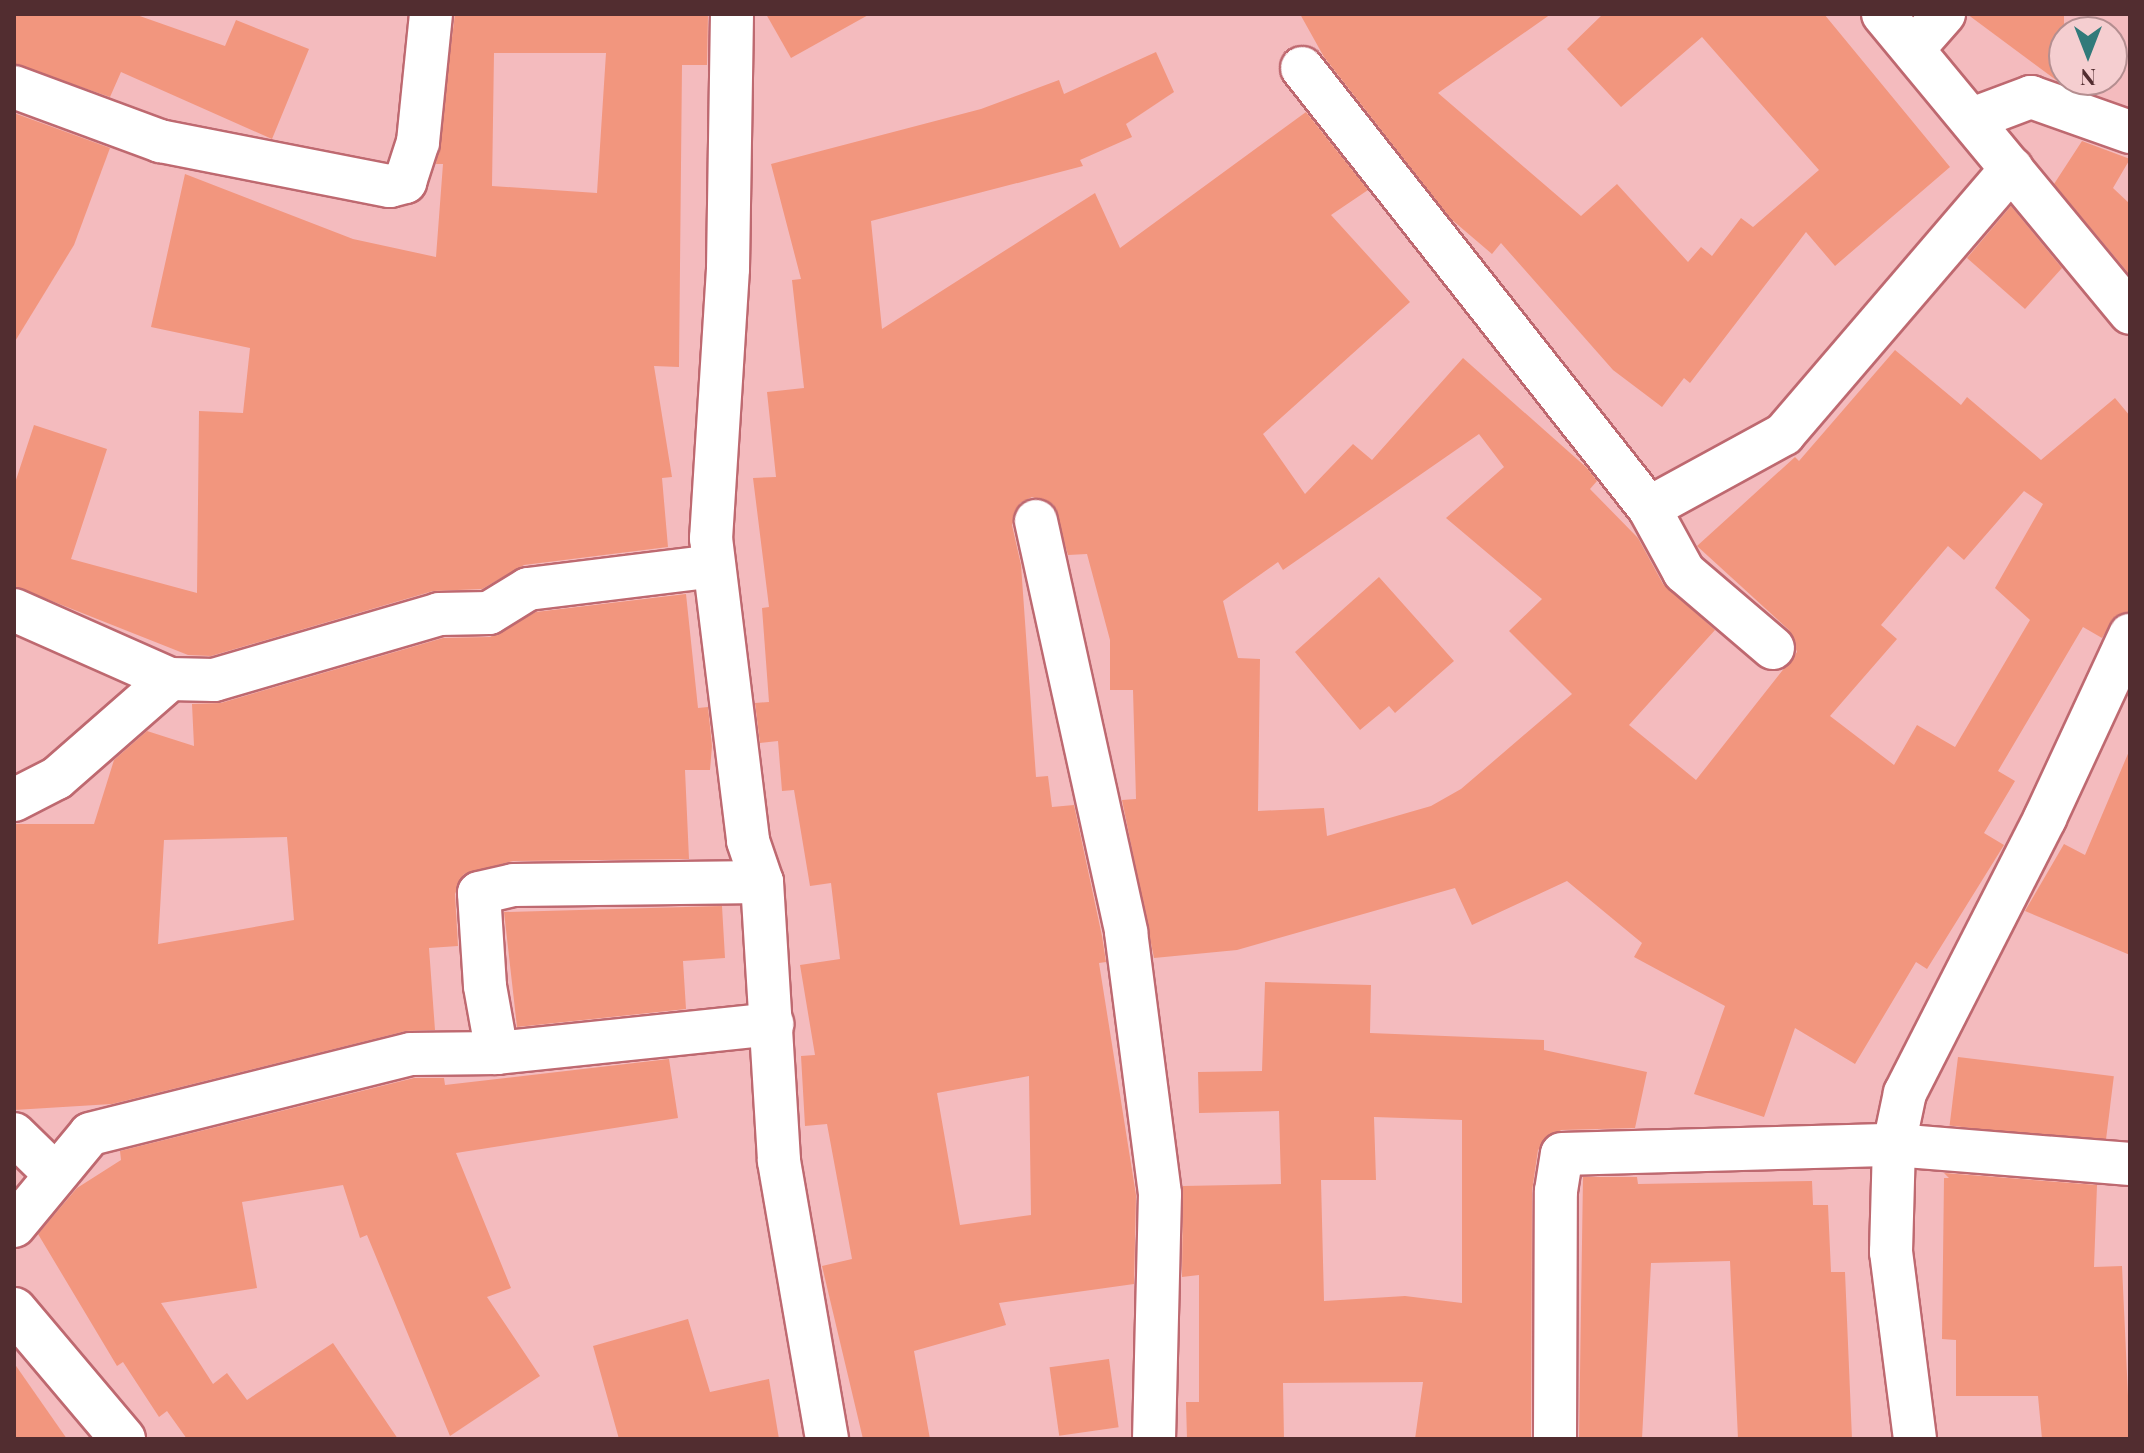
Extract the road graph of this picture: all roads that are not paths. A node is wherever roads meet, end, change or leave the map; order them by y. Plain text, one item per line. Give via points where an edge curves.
1 (431, 14) edge
2 (732, 14) edge
3 (1883, 14) edge
4 (1944, 14) edge
5 (1915, 47) junction
6 (1302, 68) dead end
7 (14, 87) edge
8 (1975, 118) junction
9 (2130, 132) edge
10 (2012, 168) junction
11 (2130, 313) edge
12 (1649, 508) junction
13 (1036, 521) dead end
14 (714, 566) junction
15 (14, 610) edge
16 (2130, 635) edge
17 (1773, 648) dead end
18 (170, 679) junction
19 (14, 800) edge
20 (762, 882) junction
21 (772, 1024) junction
22 (497, 1053) junction
23 (14, 1134) edge
24 (1894, 1145) junction
25 (2130, 1164) edge
26 (53, 1172) junction
27 (14, 1226) edge
28 (14, 1310) edge
29 (123, 1439) edge
30 (827, 1439) edge
31 (1154, 1439) edge
32 (1555, 1439) edge
33 (1915, 1439) edge

1 - 7 street via 418,142 405,182 390,186 160,141
2 - 14 street
3 - 5 street
4 - 5 street
5 - 8 street
6 - 12 street
8 - 9 street via 2031,97
8 - 10 street
10 - 11 street
10 - 12 street via 1784,434
12 - 17 street via 1684,572
13 - 31 street via 1130,962 1160,1194
14 - 18 street via 528,589 489,613 439,614 214,680
14 - 20 street via 748,841
15 - 18 street
16 - 24 street via 2045,818 1905,1093
18 - 19 street via 57,778
20 - 21 street
20 - 22 street via 514,885 479,893 485,986
21 - 22 street
21 - 30 street via 779,1161
22 - 26 street via 411,1054 90,1134
23 - 26 street
24 - 25 street
24 - 32 street via 1562,1154 1556,1191
24 - 33 street via 1891,1252
26 - 27 street
28 - 29 street

